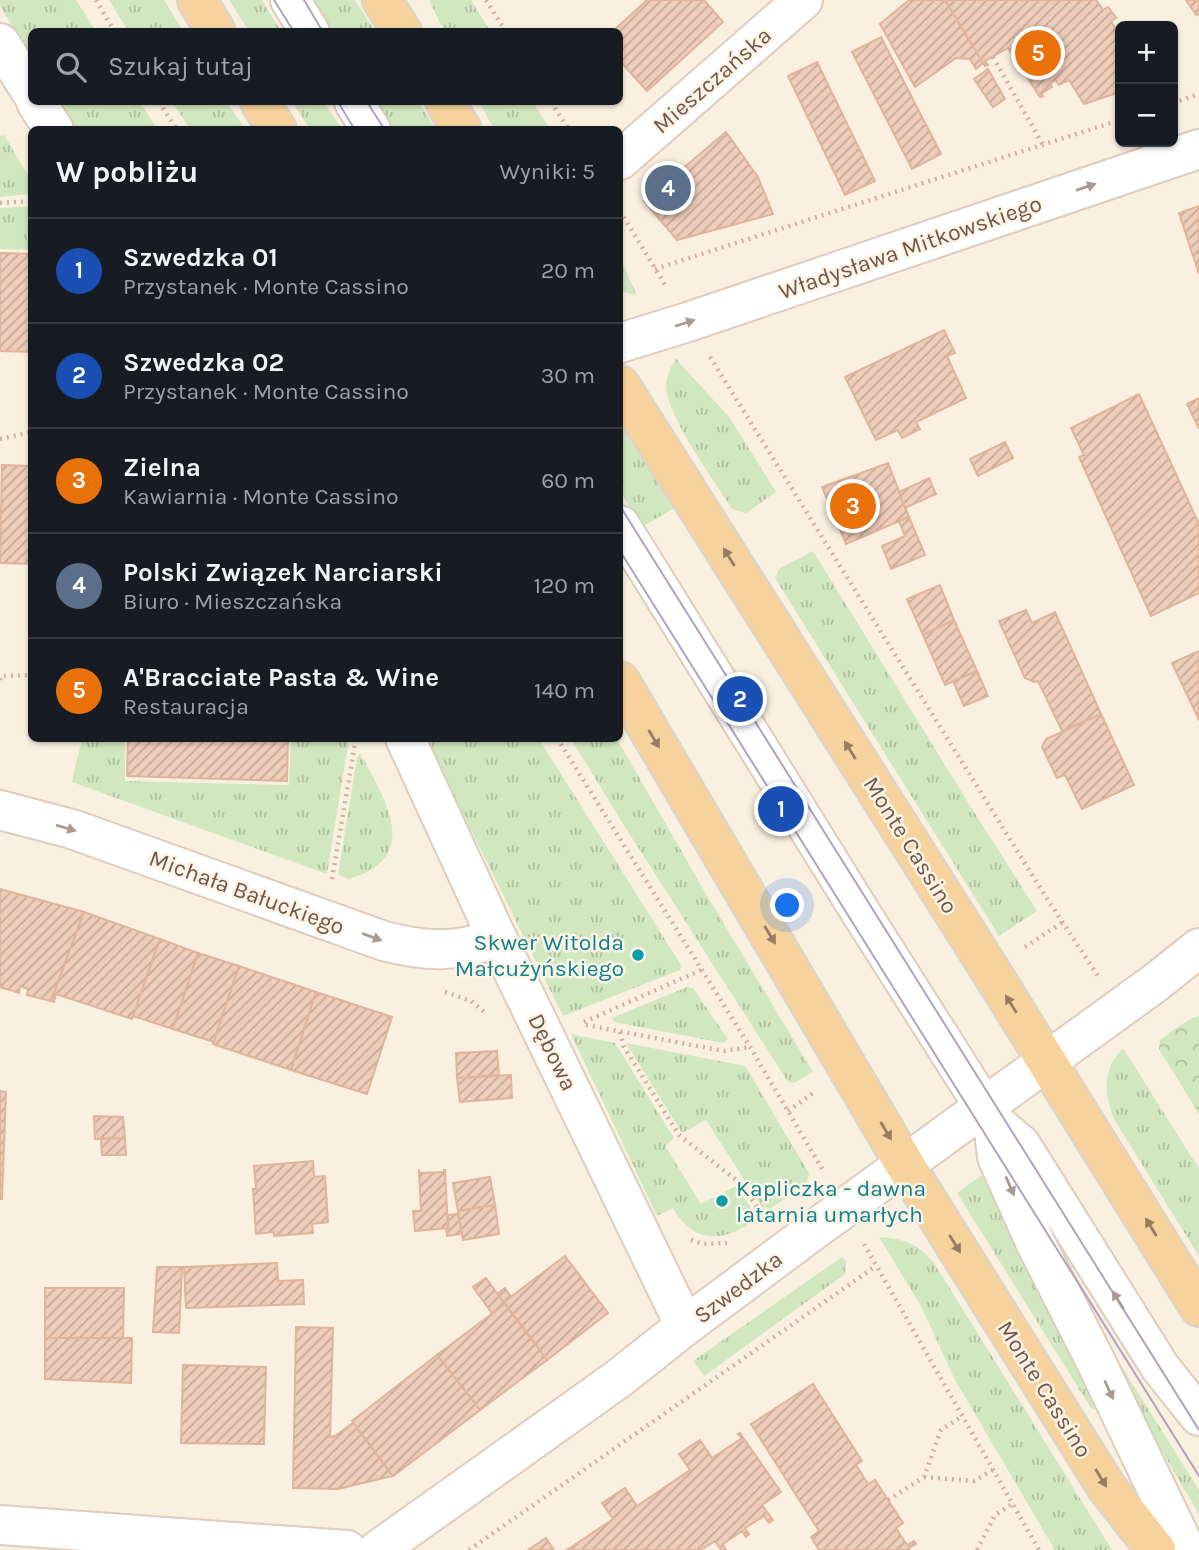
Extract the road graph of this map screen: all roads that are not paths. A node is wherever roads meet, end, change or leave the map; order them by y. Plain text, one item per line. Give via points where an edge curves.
1 (197, 0) edge
2 (290, 0) edge
3 (382, 0) edge
4 (803, 0) edge
5 (214, 28) edge
6 (308, 28) edge
7 (400, 28) edge
8 (0, 43) edge
9 (28, 87) edge
10 (38, 105) edge
11 (262, 105) edge
12 (356, 105) edge
13 (447, 105) edge
14 (51, 126) edge
15 (275, 126) edge
16 (369, 126) edge
17 (460, 126) edge
18 (1199, 149) edge
19 (623, 157) edge
20 (623, 342) edge
21 (623, 390) edge
22 (623, 530) edge
23 (623, 686) edge
24 (407, 742) edge
25 (0, 810) edge
26 (497, 938) junction
27 (1199, 948) edge
28 (1047, 1062) junction
29 (989, 1114) junction
30 (905, 1165) junction
31 (1199, 1307) edge
32 (685, 1326) junction
33 (1199, 1416) edge
34 (0, 1525) edge
35 (347, 1550) edge
36 (378, 1550) edge
37 (1156, 1550) edge
38 (1185, 1550) edge

1 - 5 main road
2 - 6 street
3 - 7 main road
4 - 19 street, Mieszczańska
8 - 9 street
10 - 14 street
11 - 15 main road
12 - 16 street
13 - 17 main road
20 -> 18 street, Władysława Mitkowskiego
28 -> 21 main road, Monte Cassino
22 - 29 street
23 -> 30 main road, Monte Cassino
24 - 26 street, Dębowa
25 -> 26 street, Michała Bałuckiego via 72,829 402,946 441,950
26 - 32 street, Dębowa
27 - 28 street, Szwedzka
28 - 29 street, Szwedzka
31 -> 28 main road, Monte Cassino
29 - 30 street, Szwedzka
33 -> 29 street via 1160,1367 1021,1145
29 -> 38 street via 997,1157 1036,1244
30 - 32 street, Szwedzka
30 -> 37 main road, Monte Cassino via 1107,1488
32 - 36 street, Szwedzka via 618,1380
34 - 35 street

